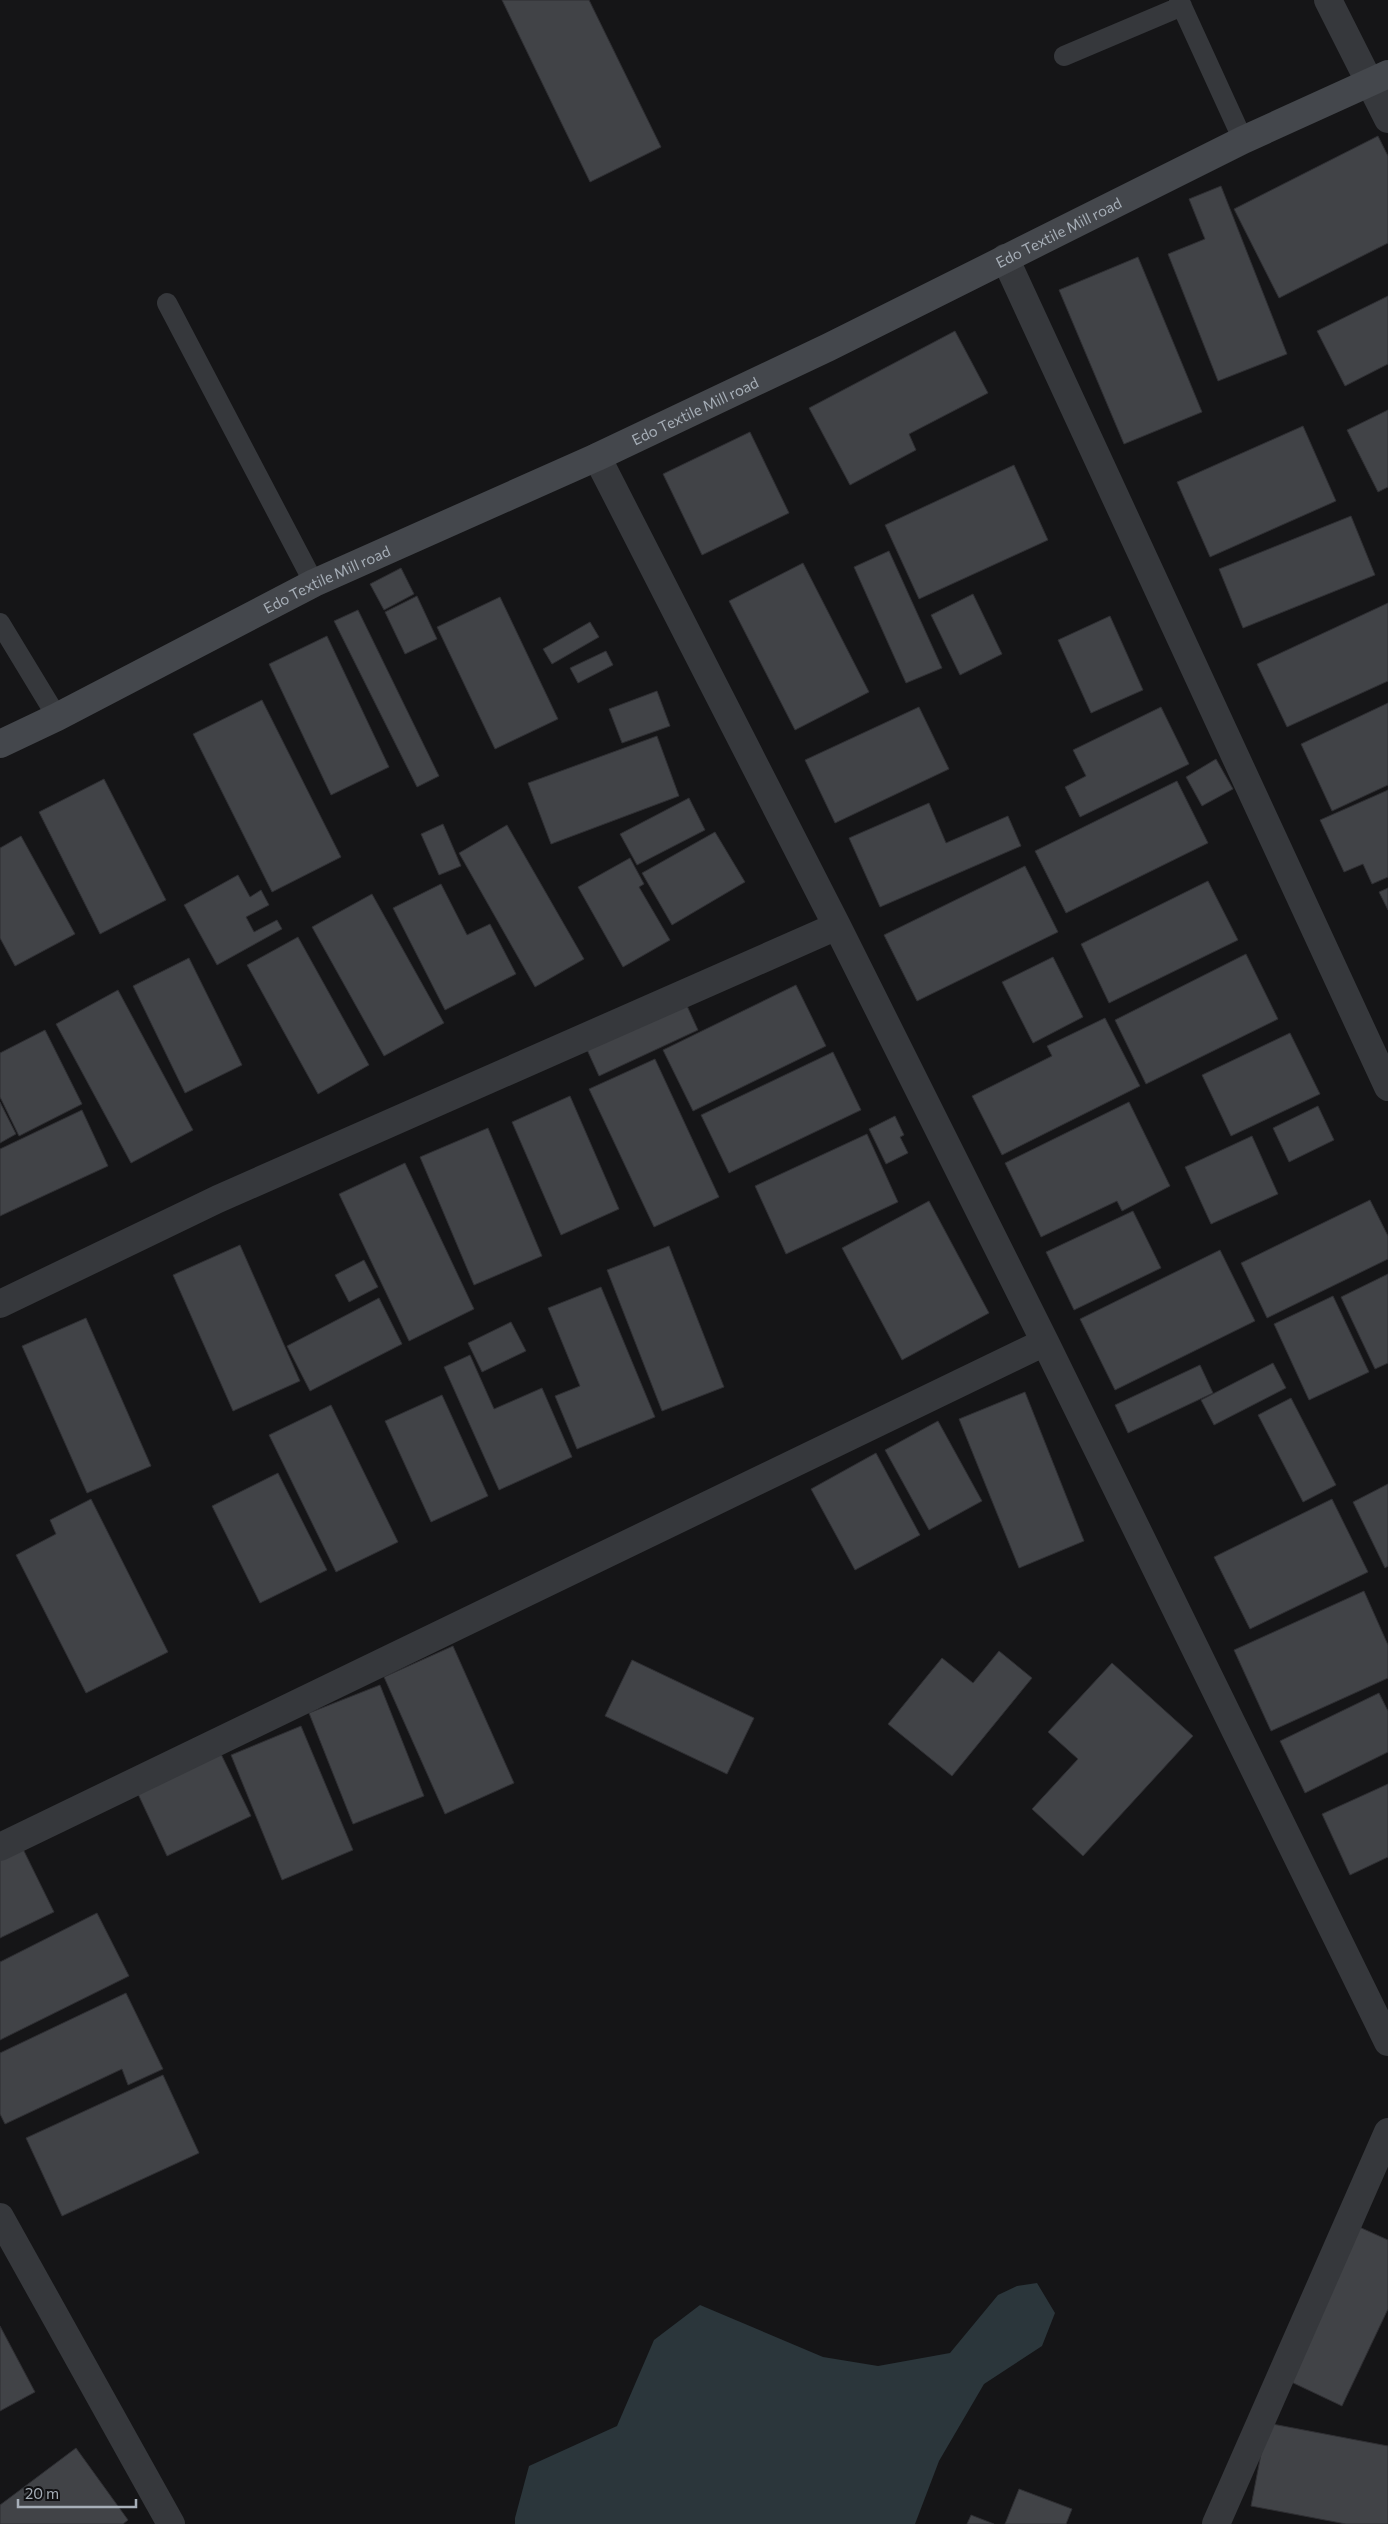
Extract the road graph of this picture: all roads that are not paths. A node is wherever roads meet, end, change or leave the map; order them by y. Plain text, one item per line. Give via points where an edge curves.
1 (1328, 0) edge
2 (1180, 3) edge
3 (1064, 56) dead end
4 (1379, 79) edge
5 (1388, 119) edge
6 (1243, 140) junction
7 (1005, 258) junction
8 (167, 303) dead end
9 (597, 457) junction
10 (314, 584) junction
11 (0, 623) edge
12 (6, 647) edge
13 (57, 717) junction
14 (0, 744) edge
15 (837, 926) junction
16 (1388, 1087) edge
17 (0, 1304) edge
18 (1045, 1342) junction
19 (0, 1847) edge
20 (1388, 2042) edge
21 (1388, 2132) edge
22 (0, 2217) edge
23 (171, 2524) edge
24 (1216, 2524) edge

1 - 4 street
2 - 3 lane
2 - 6 lane
4 - 5 street
4 - 6 street, Edo Textile Mill road
6 - 7 street, Edo Textile Mill road
7 - 9 street, Edo Textile Mill road via 829,347
7 - 16 street
8 - 10 lane
9 - 10 street, Edo Textile Mill road
9 - 15 street
10 - 13 street, Edo Textile Mill road
11 - 12 lane
12 - 13 lane via 38,683
13 - 14 street, Edo Textile Mill road
15 - 17 street via 218,1199
15 - 18 street
18 - 19 street
18 - 20 street
21 - 24 street
22 - 23 street

